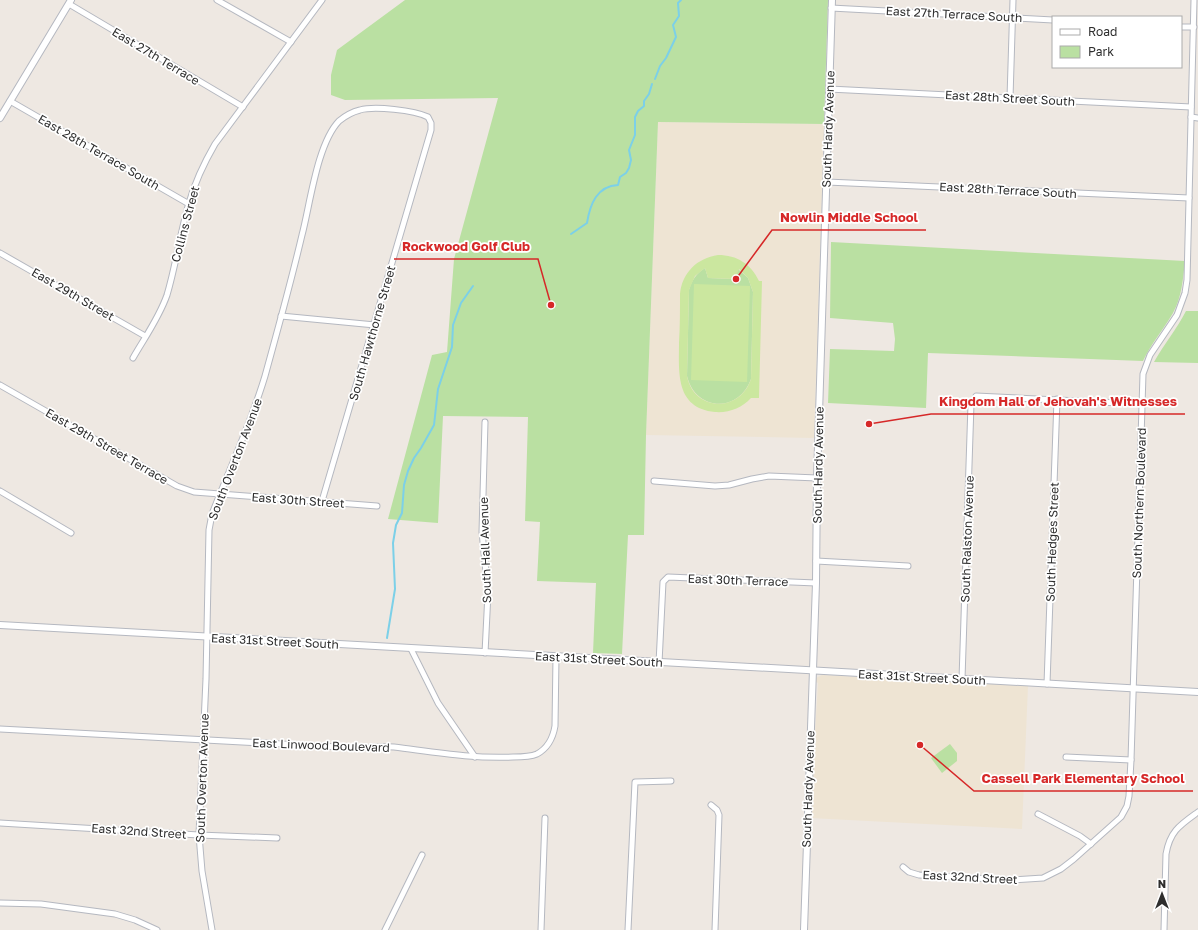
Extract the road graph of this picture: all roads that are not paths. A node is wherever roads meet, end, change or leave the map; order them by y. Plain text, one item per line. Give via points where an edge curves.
1 (218, 0) edge
2 (322, 0) edge
3 (832, 0) edge
4 (1013, 0) edge
5 (1194, 0) edge
6 (70, 2) edge
7 (832, 8) junction
8 (1012, 18) junction
9 (1052, 20) edge
10 (1182, 27) edge
11 (1194, 27) junction
12 (291, 42) junction
13 (829, 89) junction
14 (1010, 98) junction
15 (10, 101) junction
16 (243, 107) junction
17 (1191, 107) junction
18 (1191, 117) junction
19 (0, 118) edge
20 (429, 118) joint
21 (1198, 118) edge
22 (827, 182) junction
23 (1189, 198) junction
24 (189, 204) junction
25 (0, 253) edge
26 (281, 316) junction
27 (375, 325) junction
28 (146, 336) junction
29 (133, 358) dead end
30 (0, 385) edge
31 (1057, 399) junction
32 (1141, 404) junction
33 (485, 422) dead end
34 (817, 478) junction
35 (654, 481) dead end
36 (0, 491) edge
37 (220, 495) junction
38 (322, 501) junction
39 (377, 506) dead end
40 (71, 533) dead end
41 (816, 561) junction
42 (908, 566) dead end
43 (816, 584) junction
44 (0, 625) edge
45 (207, 637) junction
46 (411, 649) junction
47 (485, 653) junction
48 (556, 657) junction
49 (659, 663) junction
50 (812, 671) junction
51 (962, 679) junction
52 (1047, 684) junction
53 (1133, 689) junction
54 (1198, 692) edge
55 (0, 728) edge
56 (203, 740) junction
57 (475, 757) junction
58 (1066, 757) dead end
59 (1131, 760) junction
60 (671, 781) dead end
61 (711, 805) dead end
62 (1198, 812) edge
63 (1038, 814) dead end
64 (545, 818) dead end
65 (0, 823) edge
66 (199, 836) junction
67 (278, 838) dead end
68 (1091, 844) junction
69 (422, 855) dead end
70 (903, 867) dead end
71 (1040, 878) joint
72 (0, 904) edge
73 (157, 930) edge
74 (212, 930) edge
75 (385, 930) edge
76 (541, 930) edge
77 (628, 930) edge
78 (715, 930) edge
79 (804, 930) edge
80 (1164, 930) edge

1 - 12 street
2 - 12 street, Collins Street
3 - 7 street, South Hardy Avenue
4 - 8 street
5 - 11 street, South Northern Boulevard
6 - 15 street
6 - 16 street, East 27th Terrace
7 - 8 street, East 27th Terrace South
7 - 13 street, South Hardy Avenue
8 - 9 street, East 27th Terrace South
8 - 14 street
10 - 11 street
11 - 17 street, South Northern Boulevard
12 - 16 street, Collins Street
13 - 14 street, East 28th Street South
13 - 22 street, South Hardy Avenue
14 - 17 street, East 28th Street South
15 - 19 street
15 - 24 street, East 28th Terrace South
16 - 24 street, Collins Street via 210,152 198,176
17 - 18 street, South Northern Boulevard
18 - 21 street
18 - 23 street, South Northern Boulevard
20 - 26 street, South Overton Avenue via 421,113 370,109 353,112 340,120 333,129 318,165
20 - 27 street, South Hawthorne Street via 431,130
22 - 23 street, East 28th Terrace South
22 - 34 street, South Hardy Avenue
23 - 32 street, South Northern Boulevard via 1185,293 1177,315 1150,355 1143,374
24 - 28 street, Collins Street via 166,297
25 - 28 street, East 29th Street
26 - 27 street
26 - 37 street, South Overton Avenue via 254,411
27 - 38 street, South Hawthorne Street
28 - 29 street, Collins Street
30 - 37 street, East 29th Street Terrace via 177,486 194,492
31 - 32 street
31 - 51 street, South Ralston Avenue via 976,396 973,400
31 - 52 street, South Hedges Street
32 - 53 street, South Northern Boulevard
33 - 47 street, South Hall Avenue via 482,532 488,593
34 - 35 street via 769,476 715,486
34 - 41 street, South Hardy Avenue
36 - 40 street
37 - 38 street, East 30th Street
37 - 45 street, South Overton Avenue via 209,530
38 - 39 street, East 30th Street
41 - 42 street
41 - 43 street, South Hardy Avenue
43 - 49 street, East 30th Terrace via 668,577 663,582
43 - 50 street, South Hardy Avenue
44 - 45 street, East 31st Street South
45 - 46 street, East 31st Street South
45 - 56 street, South Overton Avenue
46 - 47 street, East 31st Street South
46 - 57 street via 438,703
47 - 48 street, East 31st Street South
48 - 49 street, East 31st Street South
48 - 57 street, East Linwood Boulevard via 554,726 550,742 541,751 530,756
49 - 50 street, East 31st Street South
50 - 51 street, East 31st Street South
50 - 79 street, South Hardy Avenue
51 - 52 street, East 31st Street South
52 - 53 street, East 31st Street South
53 - 54 street, East 31st Street South
53 - 59 street, South Northern Boulevard
55 - 56 street, East Linwood Boulevard
56 - 57 street, East Linwood Boulevard via 357,748 392,747
56 - 66 street, South Overton Avenue
58 - 59 street
59 - 68 street, South Northern Boulevard via 1127,806 1121,817
60 - 77 street via 635,782
61 - 78 street via 717,810 718,816
62 - 80 street via 1179,826 1168,843
63 - 68 street
64 - 76 street
65 - 66 street, East 32nd Street
66 - 67 street, East 32nd Street
66 - 74 street, South Overton Avenue
68 - 71 street, South Northern Boulevard via 1061,869
69 - 75 street
70 - 71 street, East 32nd Street via 919,876 1011,880
72 - 73 street via 48,905 115,914

